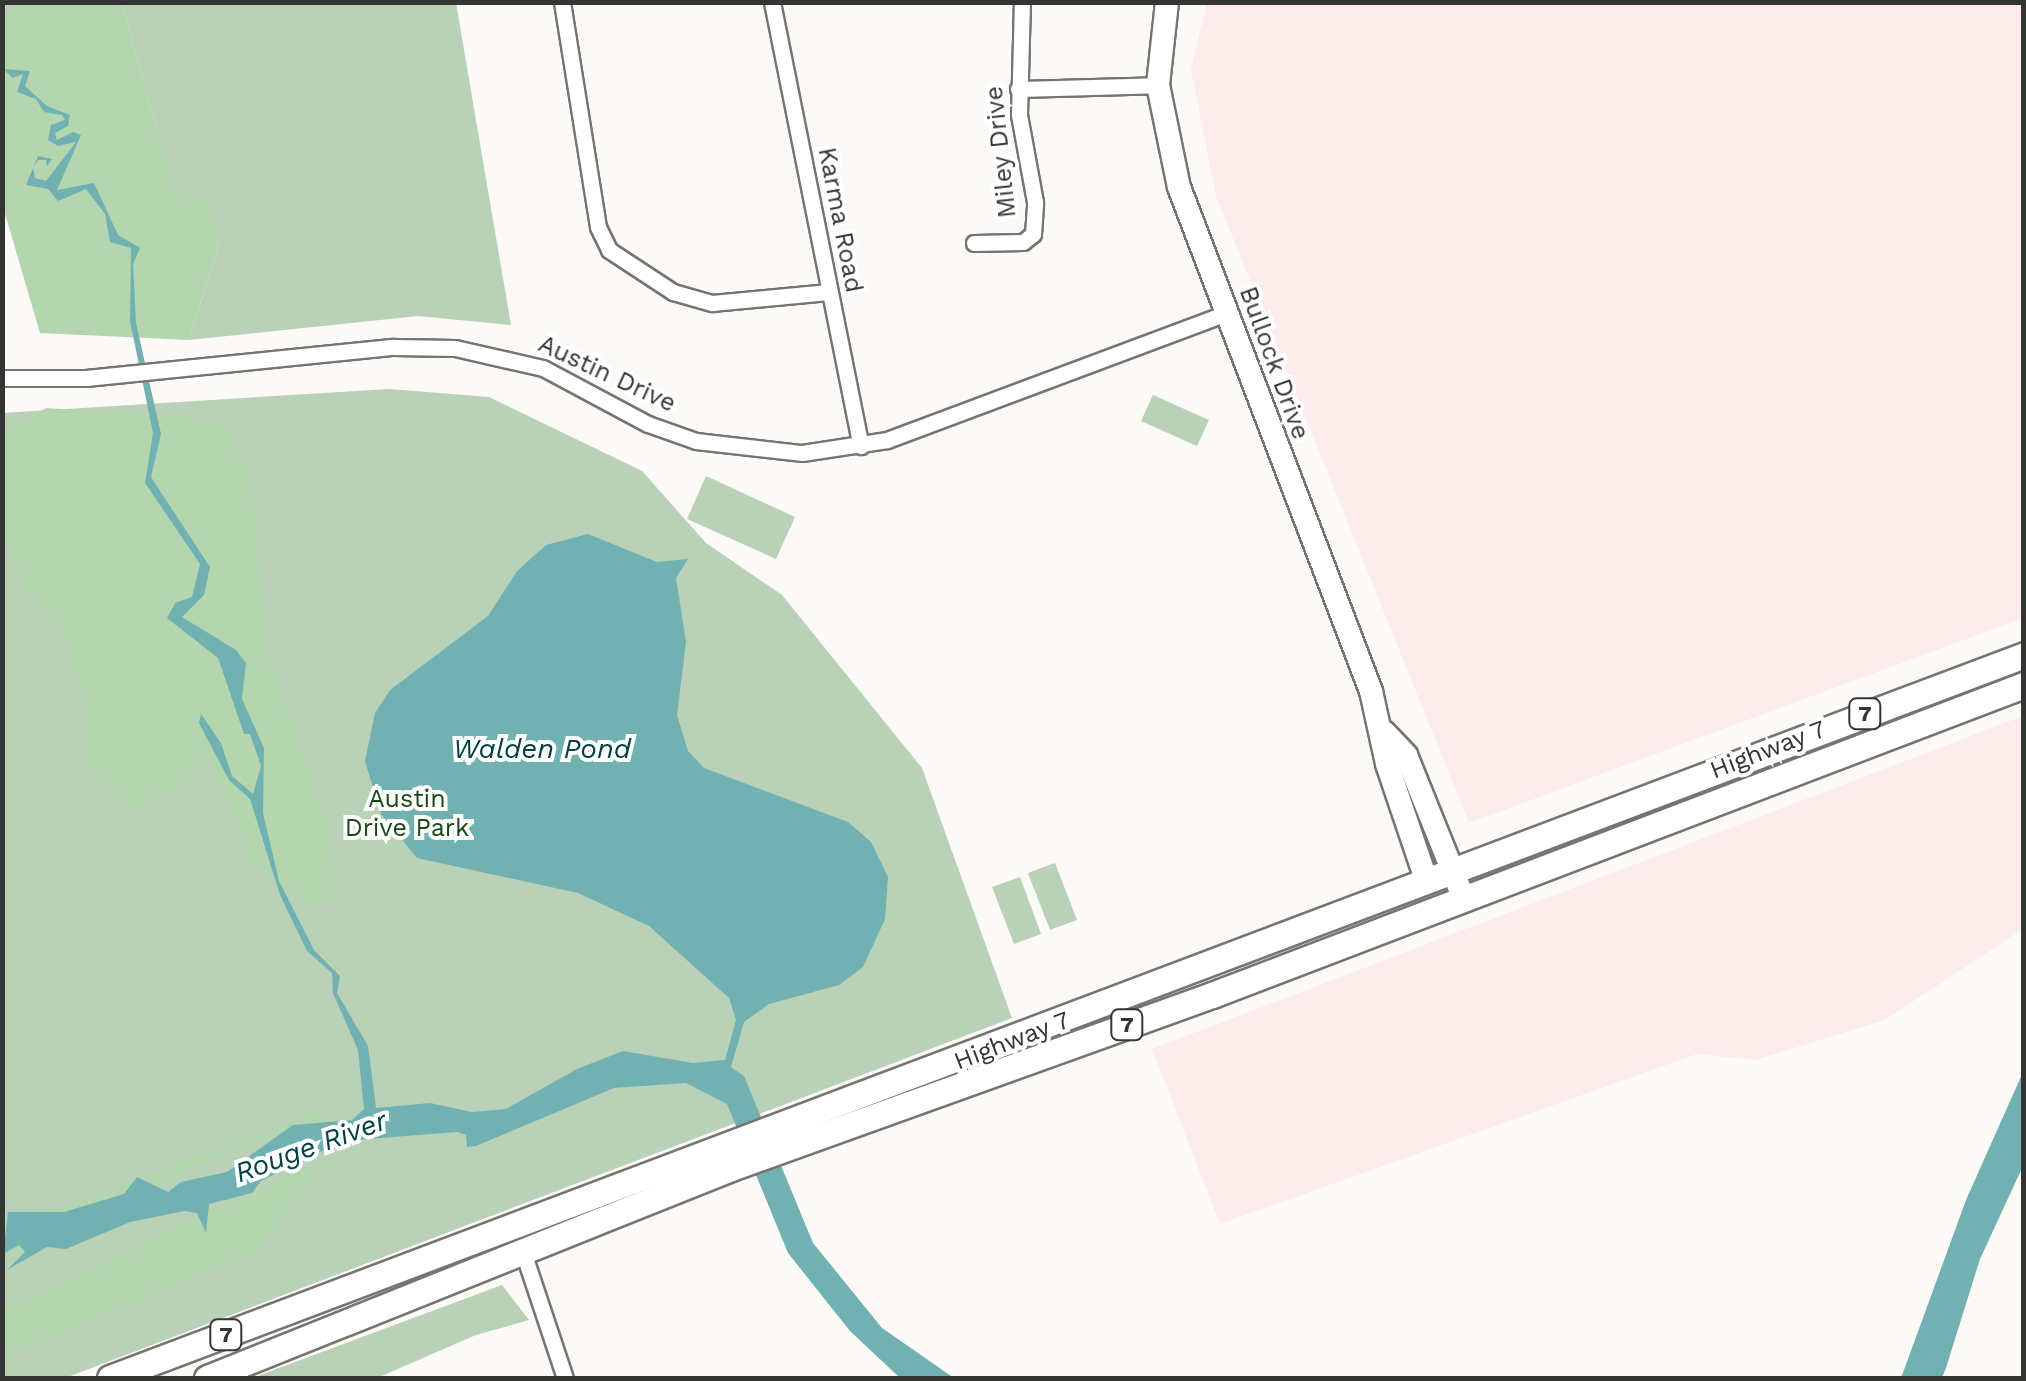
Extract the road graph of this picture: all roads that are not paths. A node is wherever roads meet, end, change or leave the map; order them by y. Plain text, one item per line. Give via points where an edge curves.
1 (562, 2) edge
2 (772, 2) edge
3 (1022, 2) edge
4 (1167, 2) edge
5 (1158, 85) junction
6 (1018, 89) junction
7 (974, 243) dead end
8 (828, 292) junction
9 (1227, 312) junction
10 (2, 378) edge
11 (861, 446) junction
12 (2024, 655) edge
13 (2024, 684) edge
14 (1384, 732) junction
15 (1452, 868) junction
16 (1426, 879) junction
17 (1463, 897) junction
18 (812, 1128) junction
19 (728, 1159) junction
20 (524, 1255) junction
21 (123, 1376) edge
22 (207, 1378) edge
23 (565, 1378) edge

1 - 8 street via 598,227 609,250 673,292 712,303
2 - 8 street, Karma Road
3 - 6 street, Miley Drive
4 - 5 street, Bullock Drive
5 - 6 street
5 - 9 street, Bullock Drive via 1179,188
6 - 7 street, Miley Drive via 1033,234 1023,242
8 - 11 street, Karma Road
9 - 11 street, Austin Drive
9 - 14 street, Bullock Drive
10 - 11 street, Austin Drive via 86,378 393,347 455,348 543,368 648,424 696,441 802,453
12 - 15 main road, Highway 7 / 7
13 - 17 main road, Highway 7 / 7
14 - 15 street, Bullock Drive via 1406,756
14 - 16 street, Bullock Drive via 1386,764
15 - 16 main road, Highway 7 / 7
15 - 17 street, Bullock Drive
16 - 18 main road, Highway 7 / 7
17 - 18 main road, Highway 7 / 7
18 - 19 main road, Highway 7 / 7
19 - 20 main road, Highway 7 / 7
19 - 21 main road, Highway 7 / 7
20 - 22 main road, Highway 7 / 7
20 - 23 street

